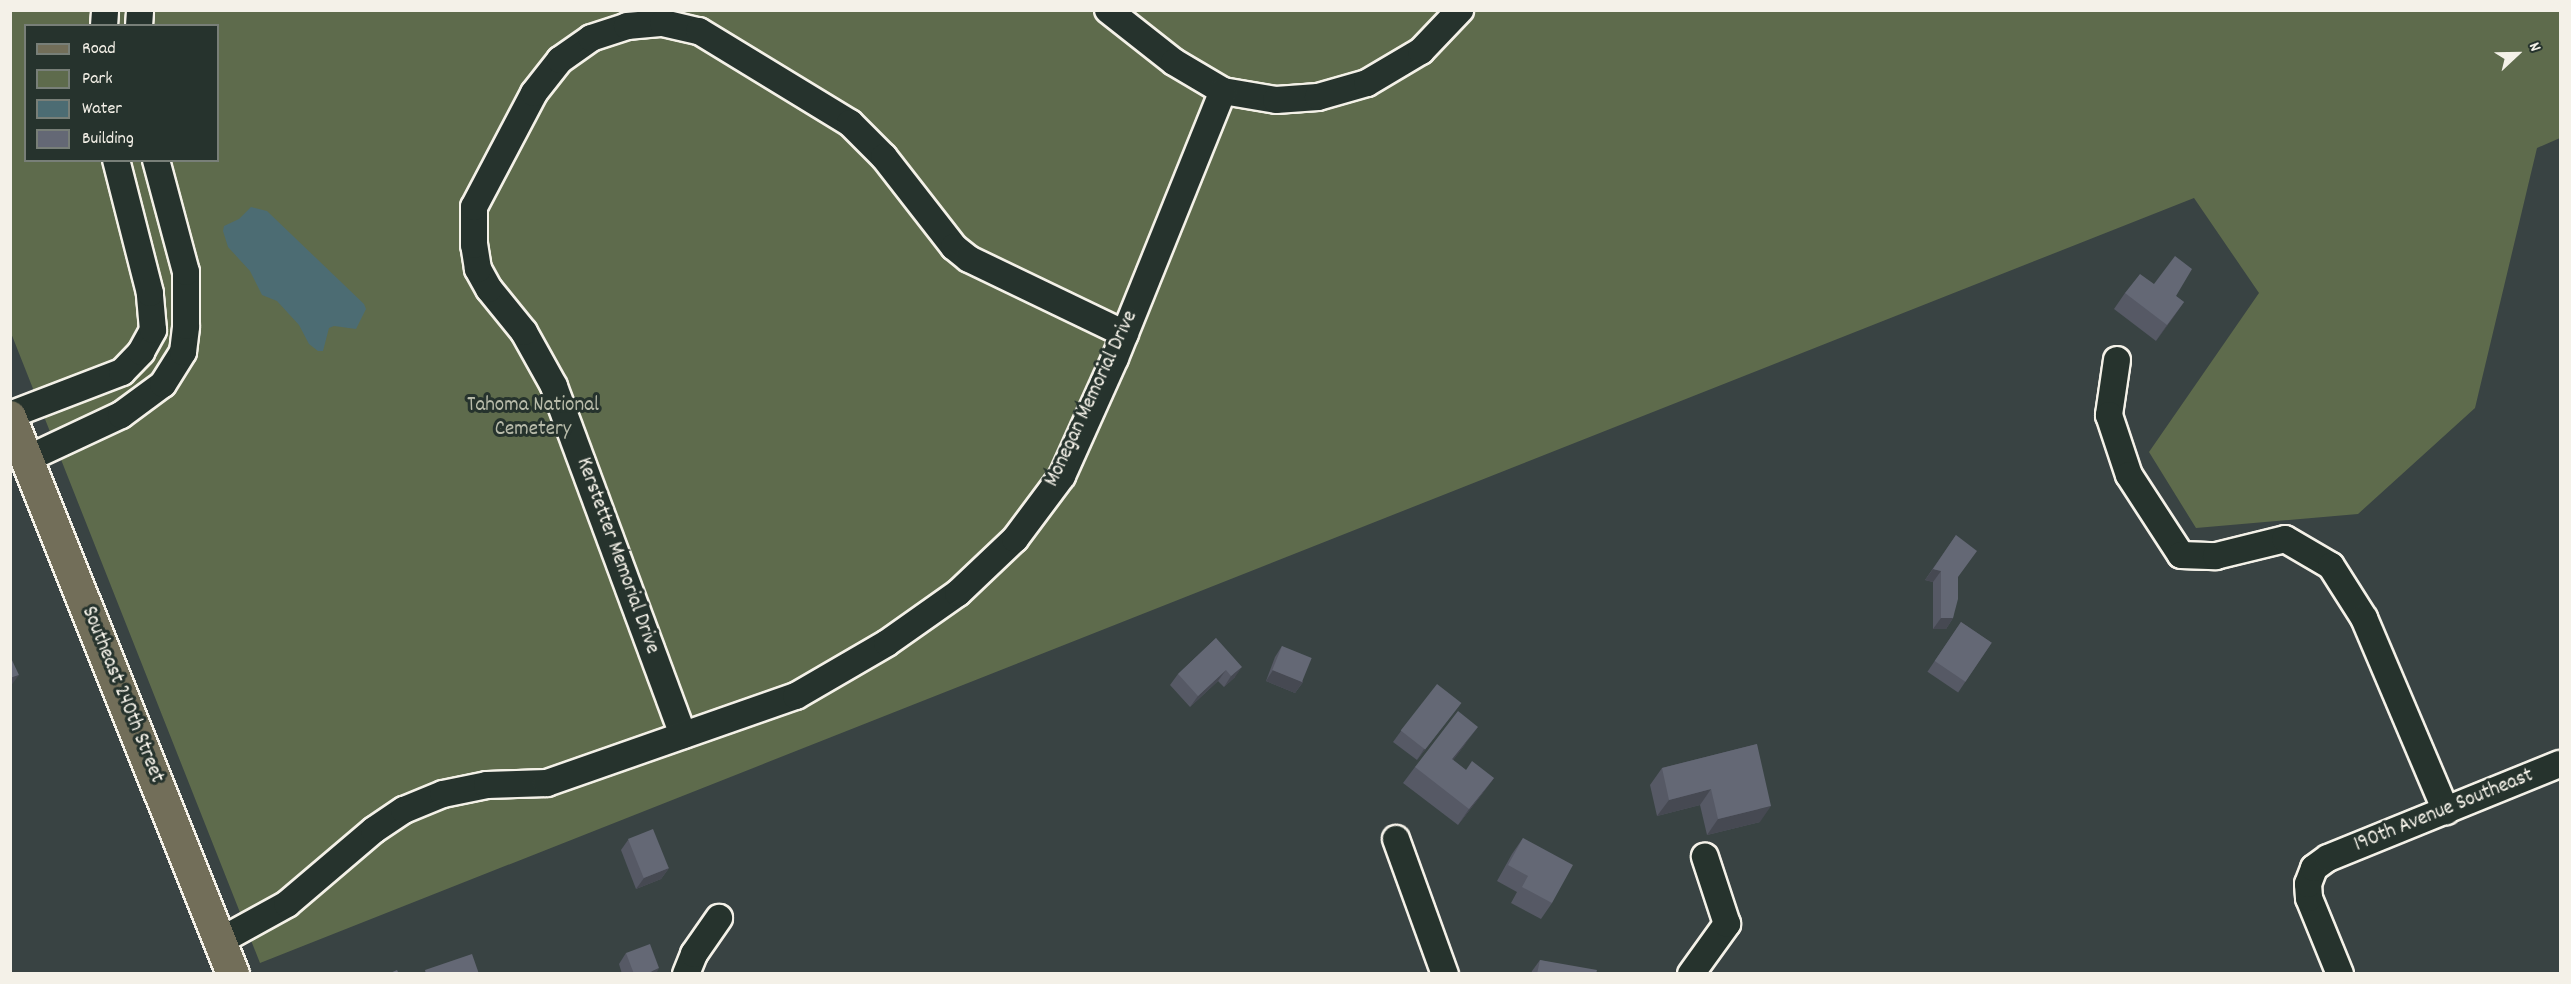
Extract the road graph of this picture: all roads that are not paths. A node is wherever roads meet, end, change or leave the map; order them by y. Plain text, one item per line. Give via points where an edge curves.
1 (1108, 10) edge
2 (1460, 10) edge
3 (1223, 92) junction
4 (117, 162) edge
5 (158, 173) edge
6 (126, 197) junction
7 (1125, 334) junction
8 (2117, 360) dead end
9 (84, 387) junction
10 (10, 416) edge
11 (98, 426) junction
12 (27, 459) junction
13 (683, 735) junction
14 (2560, 765) edge
15 (2446, 811) junction
16 (1396, 839) dead end
17 (1705, 857) dead end
18 (719, 918) dead end
19 (220, 941) junction
20 (233, 974) edge
21 (686, 974) edge
22 (1445, 974) edge
23 (1691, 974) edge
24 (2340, 974) edge

1 - 3 street via 1174,63
2 - 3 street via 1422,51 1367,83 1318,97 1276,100
3 - 7 street, Monegan Memorial Drive
4 - 6 street
5 - 6 street
5 - 11 street via 186,272 183,352 163,384 121,415
6 - 9 street via 150,293 153,330 141,352 122,372
7 - 13 street, Monegan Memorial Drive via 1062,476 1015,539 958,593 887,642 796,696
7 - 13 street, Kerstetter Memorial Drive via 969,259 954,247 884,157 850,123 699,31 663,23 627,26 591,38 560,60 534,93 474,207 477,261 489,289 524,332 554,386
8 - 15 street via 2109,415 2129,475 2181,555 2216,556 2285,539 2331,566 2364,618
9 - 10 street
9 - 11 street
10 - 12 main road, Southeast 240th Street
11 - 12 street
12 - 19 main road, Southeast 240th Street
13 - 19 street, Monegan Memorial Drive via 547,783 487,785 443,794 404,810 374,830 287,904
14 - 15 street, 190th Avenue Southeast
15 - 24 street, 190th Avenue Southeast via 2328,858 2314,868 2308,884 2309,898
16 - 22 street
17 - 23 street via 1727,924
18 - 21 street via 694,954
19 - 20 main road, Southeast 240th Street

